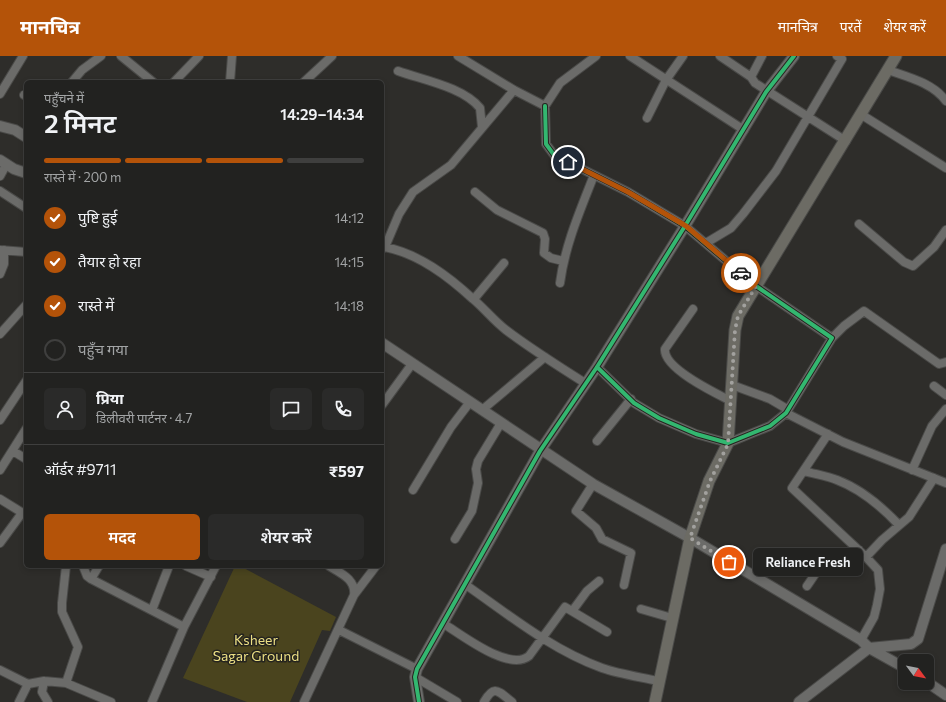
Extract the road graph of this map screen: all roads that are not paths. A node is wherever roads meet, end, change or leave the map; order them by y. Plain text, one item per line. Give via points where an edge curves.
1 (23, 56) edge
2 (101, 56) edge
3 (199, 56) edge
4 (232, 56) edge
5 (332, 56) edge
6 (458, 56) edge
7 (596, 56) edge
8 (630, 56) edge
9 (683, 56) edge
10 (720, 56) edge
11 (762, 56) edge
12 (794, 56) edge
13 (837, 56) edge
14 (126, 57) edge
15 (894, 57) edge
16 (467, 59) edge
17 (888, 70) junction
18 (398, 71) dead end
19 (751, 77) junction
20 (74, 80) edge
21 (151, 80) edge
22 (176, 80) edge
23 (230, 80) edge
24 (306, 80) edge
25 (666, 80) junction
26 (514, 90) junction
27 (766, 92) junction
28 (0, 94) edge
29 (946, 101) edge
30 (545, 106) junction
31 (862, 115) junction
32 (808, 116) junction
33 (647, 118) dead end
34 (0, 126) edge
35 (482, 127) junction
36 (744, 130) junction
37 (24, 136) edge
38 (846, 141) junction
39 (3, 162) edge
40 (946, 168) edge
41 (24, 171) edge
42 (594, 175) junction
43 (0, 176) edge
44 (0, 191) edge
45 (475, 192) dead end
46 (24, 207) edge
47 (859, 224) dead end
48 (686, 226) junction
49 (946, 230) edge
50 (706, 243) junction
51 (384, 248) edge
52 (2, 250) edge
53 (24, 252) edge
54 (563, 261) junction
55 (504, 263) dead end
56 (0, 274) edge
57 (560, 283) dead end
58 (756, 286) junction
59 (474, 300) junction
60 (24, 307) edge
61 (693, 309) dead end
62 (0, 334) edge
63 (832, 338) junction
64 (384, 345) edge
65 (545, 357) junction
66 (946, 362) edge
67 (412, 364) junction
68 (597, 367) junction
69 (585, 383) junction
70 (24, 384) edge
71 (732, 385) junction
72 (934, 386) dead end
73 (946, 394) edge
74 (631, 399) junction
75 (731, 401) junction
76 (384, 402) edge
77 (470, 402) junction
78 (946, 409) edge
79 (482, 410) junction
80 (787, 411) junction
81 (0, 420) edge
82 (501, 423) junction
83 (24, 433) edge
84 (828, 434) junction
85 (597, 441) dead end
86 (728, 444) junction
87 (13, 451) junction
88 (540, 451) junction
89 (24, 458) edge
90 (0, 470) edge
91 (912, 470) junction
92 (804, 471) junction
93 (934, 478) junction
94 (946, 483) edge
95 (592, 484) junction
96 (413, 490) dead end
97 (0, 499) edge
98 (24, 514) edge
99 (900, 525) junction
100 (690, 538) junction
101 (455, 539) dead end
102 (0, 543) edge
103 (946, 549) edge
104 (859, 550) junction
105 (866, 557) junction
106 (945, 561) edge
107 (66, 568) edge
108 (84, 568) edge
109 (98, 568) edge
110 (169, 568) edge
111 (191, 568) edge
112 (215, 568) edge
113 (332, 568) edge
114 (374, 568) edge
115 (211, 577) junction
116 (91, 579) junction
117 (599, 581) dead end
118 (466, 585) junction
119 (624, 585) dead end
120 (807, 586) dead end
121 (354, 595) junction
122 (641, 609) dead end
123 (152, 610) junction
124 (573, 610) junction
125 (672, 618) junction
126 (444, 624) junction
127 (184, 627) junction
128 (339, 630) junction
129 (607, 632) dead end
130 (543, 637) junction
131 (861, 640) junction
132 (869, 648) junction
133 (898, 664) edge
134 (0, 670) edge
135 (416, 673) junction
136 (44, 681) junction
137 (658, 681) junction
138 (66, 683) junction
139 (28, 684) junction
140 (934, 687) edge
141 (946, 695) edge
142 (96, 699) edge
143 (19, 702) edge
144 (48, 702) edge
145 (111, 702) edge
146 (152, 702) edge
147 (304, 702) edge
148 (419, 702) edge
149 (457, 702) edge
150 (484, 702) edge
151 (512, 702) edge
152 (655, 702) edge
153 (799, 702) edge

1 - 28 street
2 - 20 street via 82,70
3 - 22 street
4 - 23 street
5 - 24 street
6 - 16 street
7 - 30 street via 560,83
8 - 25 street
9 - 25 street
10 - 19 street
11 - 19 street
12 - 27 street
13 - 32 street via 842,59
14 - 21 street
15 - 17 main road
16 - 26 street
17 - 29 street via 926,85
17 - 31 main road
18 - 35 street via 456,90 468,97 480,108
19 - 27 street
25 - 33 street
25 - 36 street
26 - 30 street
26 - 35 street
27 - 32 street
27 - 36 street
30 - 42 street via 546,144 550,151
31 - 38 main road
31 - 40 street
32 - 38 street
32 - 50 street via 776,171 743,214 731,228
34 - 37 street
35 - 51 street via 451,165 413,192 399,214
36 - 48 street
38 - 58 main road
39 - 41 street
39 - 43 street
42 - 48 street
42 - 54 street
44 - 46 street
45 - 54 street via 497,210 543,233 544,253
47 - 49 street via 904,262 913,266 934,247
48 - 50 street
48 - 68 street
50 - 58 street
51 - 59 street via 402,250 413,255
52 - 53 street
52 - 56 street via 4,264
54 - 57 street
55 - 59 street
58 - 63 street
58 - 71 main road via 738,316
59 - 65 street via 488,315
60 - 62 street
61 - 75 street via 664,349 664,353 686,376
63 - 66 street via 864,310 939,364
63 - 80 street
64 - 67 street
65 - 69 street
65 - 79 street
67 - 76 street
67 - 77 street
68 - 69 street
68 - 74 street
69 - 88 street
70 - 81 street
71 - 75 main road
71 - 80 street via 770,399
72 - 73 street
74 - 85 street
74 - 86 street via 659,418
75 - 86 main road
77 - 79 street
77 - 96 street via 451,427
78 - 91 street via 932,426
79 - 82 street
80 - 84 street
80 - 86 street via 770,426
82 - 88 street
82 - 101 street via 478,461 478,483 472,510
83 - 87 street
84 - 91 street
84 - 92 street
86 - 100 main road via 710,481
87 - 89 street
87 - 90 street
88 - 95 street
88 - 118 street
91 - 93 street
92 - 99 street via 849,485 880,505
92 - 104 street via 792,486 792,490
93 - 94 street
93 - 99 street via 909,517
95 - 100 street
95 - 119 street via 576,511 596,528 602,539 631,553
97 - 98 street
98 - 102 street
99 - 105 street
100 - 125 main road
100 - 131 street
103 - 106 street
104 - 105 street
104 - 120 street via 822,564
105 - 131 street via 878,570 880,589 874,618
106 - 132 street via 918,638 911,644
107 - 138 street via 62,612 78,647
108 - 116 street
109 - 116 street
110 - 123 street
111 - 115 street
112 - 115 street
113 - 121 street via 350,580 355,590
114 - 121 street
115 - 127 street
116 - 123 street
117 - 124 street via 587,591
118 - 126 street
118 - 130 street
121 - 128 street
122 - 125 street
123 - 127 street
124 - 129 street
124 - 130 street via 563,608
125 - 137 main road
126 - 130 street via 495,656 506,659 527,658
126 - 135 street
127 - 146 street
128 - 135 street
128 - 147 street
130 - 137 street via 576,657 603,668
131 - 132 street
132 - 133 street
132 - 153 street
134 - 139 street
135 - 148 street
135 - 149 street
136 - 138 street
136 - 139 street
136 - 144 street via 42,692
137 - 152 main road
138 - 142 street
139 - 143 street
140 - 141 street
142 - 145 street
150 - 151 street via 493,690

